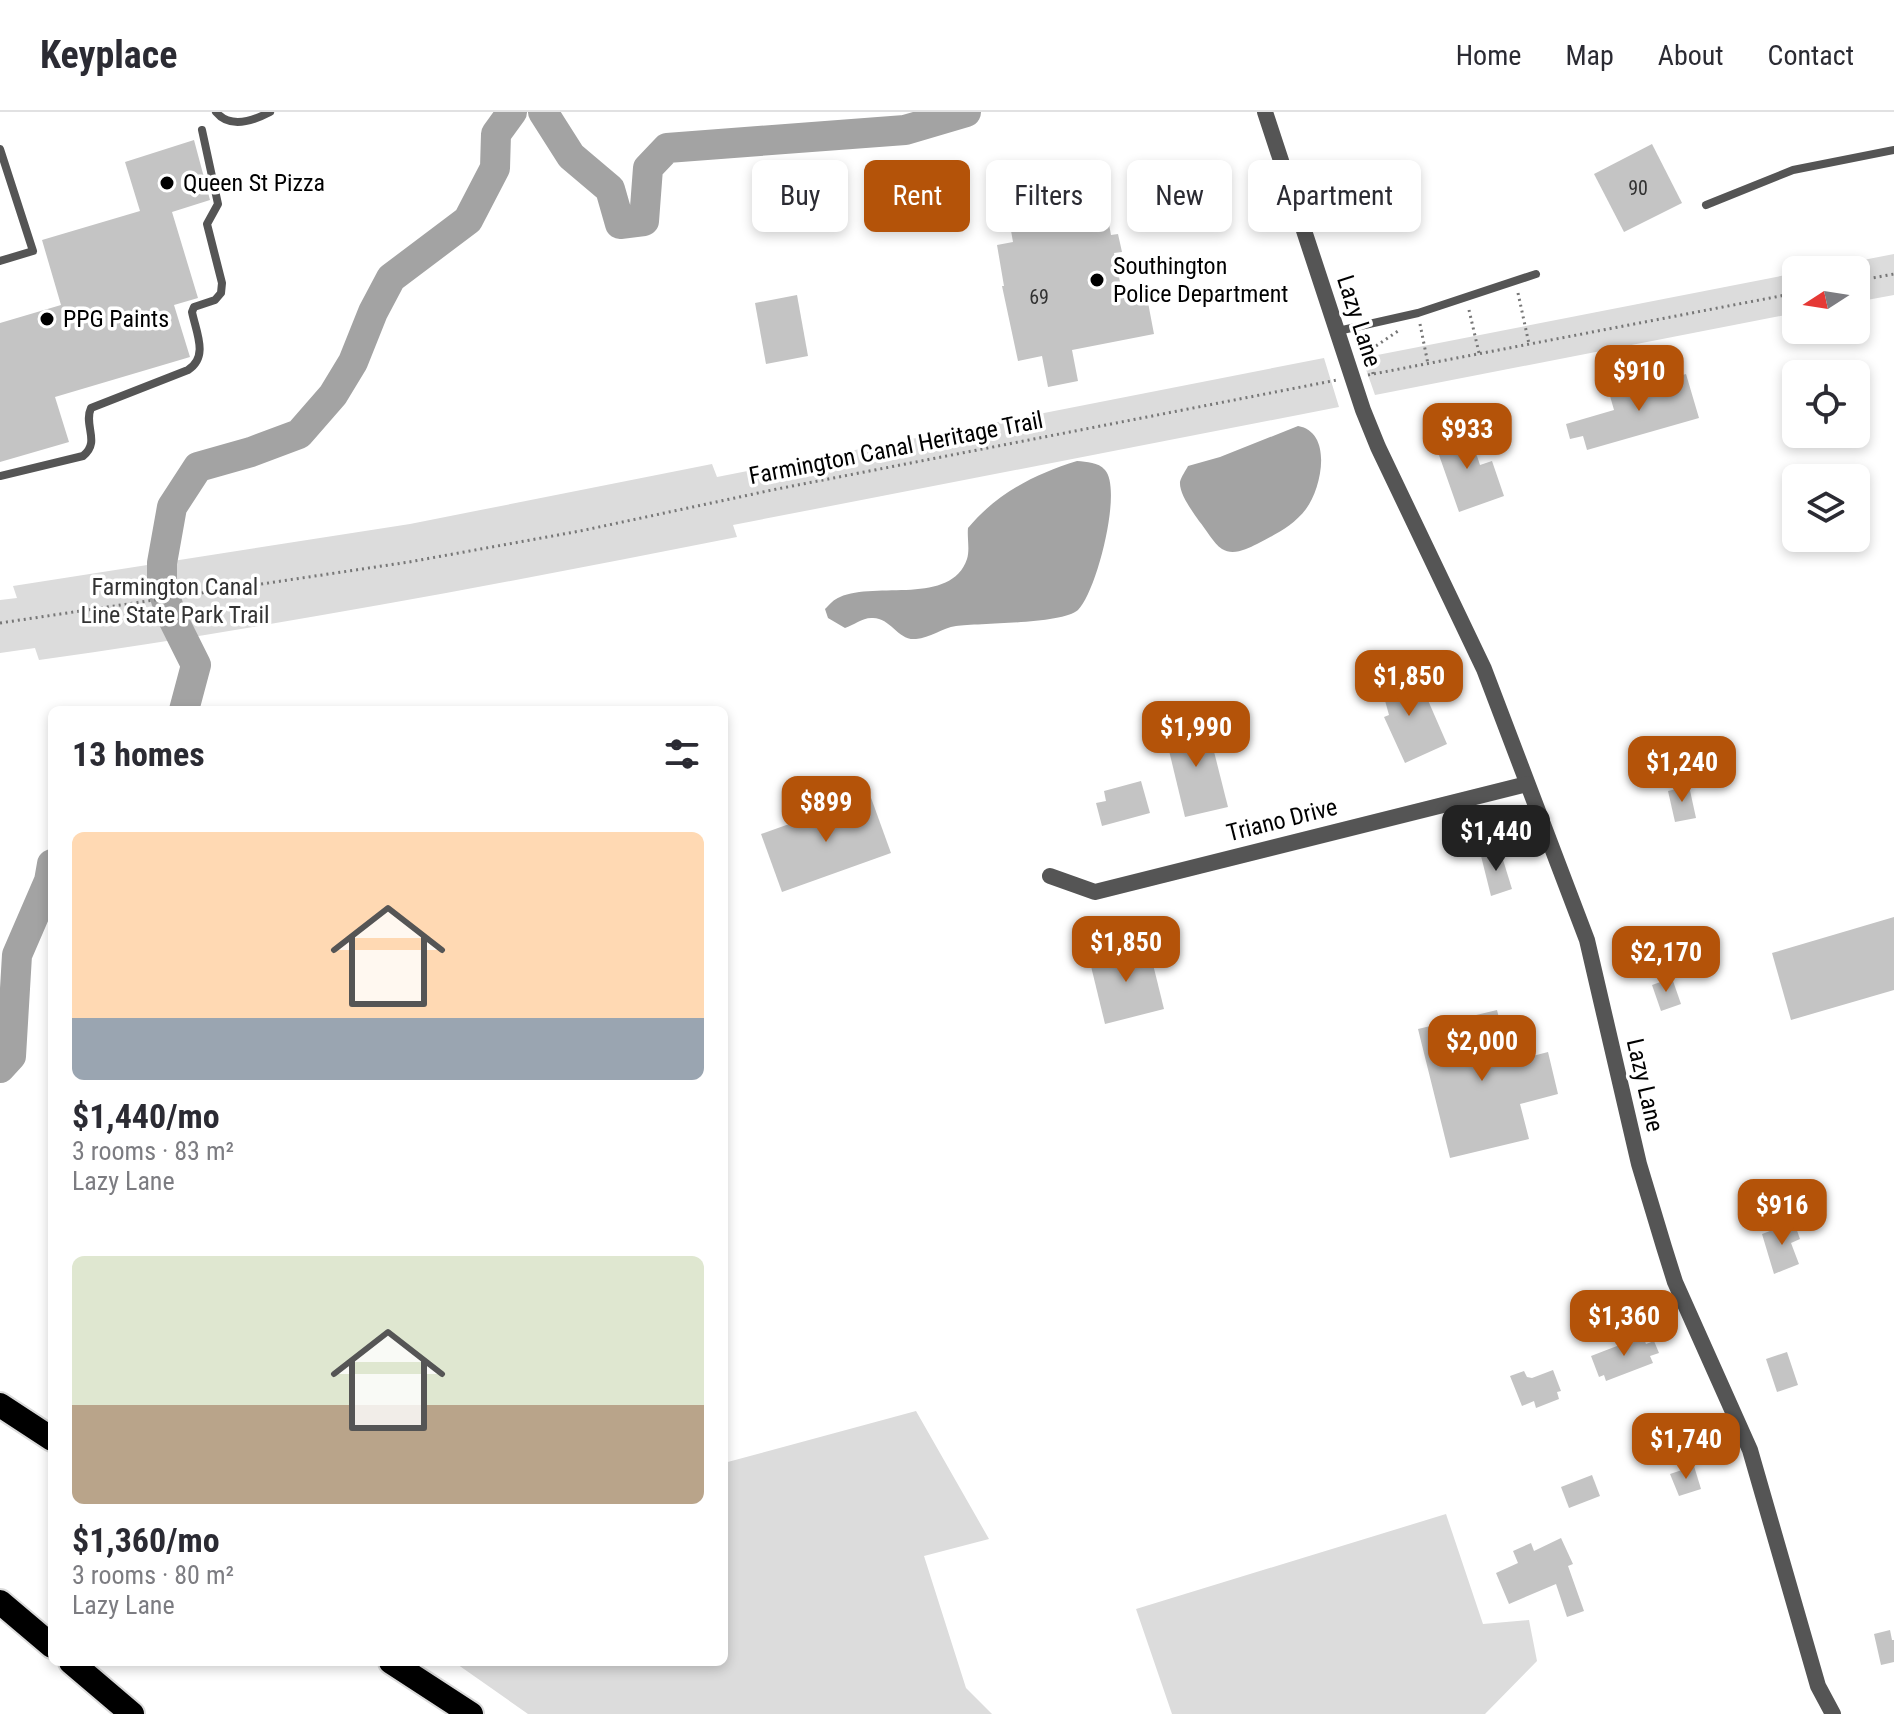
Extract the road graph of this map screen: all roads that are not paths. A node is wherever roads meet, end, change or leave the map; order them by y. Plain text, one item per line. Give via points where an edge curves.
1 (216, 112) edge
2 (270, 112) edge
3 (1265, 112) edge
4 (202, 130) dead end
5 (0, 149) edge
6 (1894, 150) edge
7 (1706, 205) dead end
8 (0, 261) edge
9 (1536, 274) dead end
10 (1337, 332) junction
11 (0, 476) edge
12 (1527, 784) junction
13 (1050, 876) dead end
14 (0, 1405) edge
15 (48, 1436) edge
16 (0, 1602) edge
17 (48, 1643) edge
18 (76, 1666) edge
19 (397, 1666) edge
20 (132, 1714) edge
21 (471, 1714) edge
22 (1833, 1714) edge

1 - 2 lane via 234,123
3 - 10 street, Lazy Lane
4 - 11 lane via 218,204 207,224 222,283 215,300 192,312 199,359 188,370 91,408 87,416 93,442 83,456
5 - 8 lane via 33,251
6 - 7 lane via 1793,170
9 - 10 lane
10 - 12 street, Lazy Lane via 1378,447 1484,669
12 - 13 street, Triano Drive via 1095,892
12 - 22 street, Lazy Lane via 1587,940 1639,1164 1675,1282 1750,1450 1818,1686
14 - 15 highway
16 - 17 highway
18 - 20 highway
19 - 21 highway

